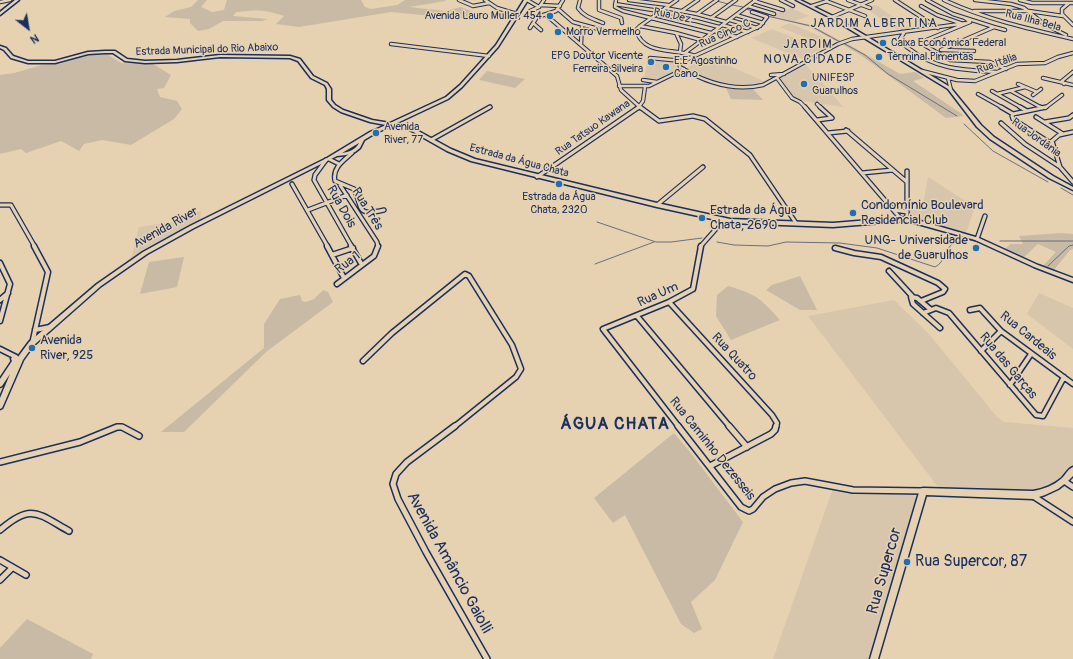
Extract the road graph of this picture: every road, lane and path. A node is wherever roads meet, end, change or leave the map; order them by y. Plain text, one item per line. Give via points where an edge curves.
1 (10, 0) edge
2 (17, 0) edge
3 (459, 0) edge
4 (485, 0) edge
5 (527, 0) edge
6 (544, 0) edge
7 (563, 0) edge
8 (580, 0) edge
9 (599, 0) edge
10 (616, 0) edge
11 (630, 0) edge
12 (677, 0) edge
13 (698, 0) edge
14 (717, 0) edge
15 (736, 0) edge
16 (781, 0) edge
17 (798, 0) edge
18 (848, 0) edge
19 (871, 0) edge
20 (895, 0) edge
21 (927, 0) edge
22 (944, 0) edge
23 (976, 0) edge
24 (1007, 0) edge
25 (1020, 0) edge
26 (1042, 0) edge
27 (755, 1) edge
28 (827, 1) edge
29 (0, 2) edge
30 (1004, 2) junction
31 (1071, 2) edge
32 (490, 3) junction
33 (1029, 3) junction
34 (1047, 3) junction
35 (615, 4) junction
36 (669, 5) junction
37 (861, 5) junction
38 (540, 6) junction
39 (748, 6) junction
40 (793, 6) dead end
41 (812, 6) junction
42 (921, 6) dead end
43 (1025, 7) junction
44 (559, 8) junction
45 (665, 8) junction
46 (870, 8) dead end
47 (783, 10) dead end
48 (848, 10) junction
49 (967, 10) junction
50 (530, 11) dead end
51 (659, 11) junction
52 (682, 11) junction
53 (978, 11) junction
54 (1029, 11) junction
55 (752, 12) dead end
56 (971, 12) junction
57 (0, 14) edge
58 (517, 14) junction
59 (655, 14) junction
60 (698, 14) junction
61 (774, 14) dead end
62 (546, 15) junction
63 (736, 15) junction
64 (865, 16) dead end
65 (1063, 16) junction
66 (832, 17) junction
67 (711, 18) junction
68 (965, 18) junction
69 (648, 19) junction
70 (730, 20) junction
71 (1000, 20) junction
72 (603, 22) dead end
73 (726, 22) junction
74 (533, 23) junction
75 (622, 23) dead end
76 (763, 23) junction
77 (963, 24) junction
78 (967, 24) junction
79 (722, 25) junction
80 (1073, 25) edge
81 (582, 26) junction
82 (640, 26) junction
83 (950, 26) junction
84 (992, 26) junction
85 (719, 27) junction
86 (530, 28) dead end
87 (758, 28) junction
88 (938, 28) junction
89 (956, 29) junction
90 (541, 30) dead end
91 (602, 30) dead end
92 (1005, 30) dead end
93 (714, 31) junction
94 (676, 32) junction
95 (748, 32) junction
96 (902, 32) junction
97 (711, 33) junction
98 (1065, 35) junction
99 (737, 37) junction
100 (865, 37) junction
101 (1068, 38) junction
102 (1073, 39) edge
103 (701, 40) junction
104 (391, 44) dead end
105 (581, 44) junction
106 (0, 47) edge
107 (941, 50) junction
108 (933, 51) junction
109 (974, 51) dead end
110 (680, 52) junction
111 (686, 52) junction
112 (1073, 53) edge
113 (489, 56) junction
114 (695, 56) junction
115 (650, 58) dead end
116 (683, 61) junction
117 (684, 69) junction
118 (1006, 69) junction
119 (919, 70) junction
120 (998, 72) junction
121 (1073, 72) edge
122 (785, 74) junction
123 (771, 75) dead end
124 (777, 78) junction
125 (948, 78) junction
126 (1043, 78) dead end
127 (643, 80) dead end
128 (657, 82) junction
129 (1018, 84) dead end
130 (1064, 84) junction
131 (1072, 85) edge
132 (619, 86) junction
133 (645, 87) junction
134 (1025, 87) junction
135 (950, 89) junction
136 (1041, 89) dead end
137 (992, 91) dead end
138 (1011, 91) junction
139 (1037, 92) junction
140 (978, 94) dead end
141 (997, 94) junction
142 (1032, 95) dead end
143 (1062, 95) dead end
144 (817, 104) dead end
145 (490, 107) dead end
146 (638, 107) junction
147 (1042, 108) junction
148 (1027, 111) junction
149 (1013, 114) junction
150 (1073, 115) edge
151 (1036, 118) dead end
152 (403, 119) junction
153 (817, 120) junction
154 (381, 122) junction
155 (1044, 122) junction
156 (392, 124) junction
157 (1001, 124) dead end
158 (403, 126) junction
159 (383, 128) junction
160 (1073, 132) edge
161 (828, 133) junction
162 (1063, 134) junction
163 (362, 139) junction
164 (431, 140) junction
165 (1052, 144) junction
166 (352, 153) junction
167 (330, 158) junction
168 (339, 164) junction
169 (1060, 167) junction
170 (703, 168) dead end
171 (894, 170) junction
172 (907, 171) dead end
173 (862, 173) junction
174 (537, 177) junction
175 (907, 182) junction
176 (1073, 182) edge
177 (292, 184) dead end
178 (340, 184) junction
179 (1073, 188) edge
180 (347, 195) junction
181 (327, 202) junction
182 (0, 204) edge
183 (657, 205) junction
184 (360, 208) junction
185 (355, 209) junction
186 (308, 210) junction
187 (384, 210) dead end
188 (894, 210) junction
189 (907, 212) junction
190 (986, 216) dead end
191 (714, 218) junction
192 (901, 219) junction
193 (907, 219) junction
194 (796, 223) junction
195 (977, 238) junction
196 (353, 248) junction
197 (835, 248) dead end
198 (332, 255) junction
199 (371, 258) joint
200 (0, 262) edge
201 (362, 264) junction
202 (889, 271) dead end
203 (344, 278) junction
204 (1073, 280) edge
205 (337, 284) dead end
206 (8, 292) junction
207 (912, 296) junction
208 (0, 300) edge
209 (921, 301) junction
210 (669, 302) junction
211 (930, 308) junction
212 (970, 310) dead end
213 (923, 312) junction
214 (1, 316) edge
215 (637, 316) junction
216 (0, 321) edge
217 (50, 327) junction
218 (940, 328) dead end
219 (603, 329) joint
220 (35, 330) junction
221 (1001, 331) junction
222 (30, 346) junction
223 (0, 349) edge
224 (980, 351) junction
225 (1031, 354) junction
226 (18, 358) junction
227 (363, 362) dead end
228 (1064, 377) junction
229 (0, 384) edge
230 (1073, 384) edge
231 (1010, 385) junction
232 (1, 402) edge
233 (139, 436) dead end
234 (747, 447) junction
235 (0, 462) edge
236 (710, 466) junction
237 (1073, 470) edge
238 (1064, 481) junction
239 (1073, 487) edge
240 (923, 491) junction
241 (1033, 495) junction
242 (1073, 522) edge
243 (0, 530) edge
244 (70, 531) dead end
245 (0, 560) edge
246 (12, 568) junction
247 (26, 575) dead end
248 (0, 580) edge
249 (487, 659) edge
250 (874, 659) edge

1 - 29 street
2 - 57 street
3 - 32 street via 473,6
4 - 32 street
5 - 38 street
5 - 58 street
6 - 38 street
7 - 44 street
8 - 72 street via 578,8 581,12
9 - 75 street via 599,10 621,18
10 - 35 street
11 - 36 street
12 - 36 street
13 - 52 street
14 - 60 street
15 - 67 street
16 - 40 street
17 - 41 street
18 - 37 street
19 - 37 street
20 - 88 street
21 - 68 street
22 - 49 street, Rua Ilha Bela
23 - 30 street
24 - 30 street
25 - 33 street
26 - 34 street
27 - 39 street
27 - 47 street
28 - 41 street
28 - 48 street
30 - 43 street
31 - 34 street
31 - 65 street via 1062,9
32 - 58 street
33 - 34 street
33 - 43 street
35 - 51 street
35 - 69 street, Rua Dez via 623,12
36 - 45 street
37 - 46 street
37 - 48 street
38 - 44 street
38 - 50 street
39 - 61 street
39 - 63 street
41 - 66 street
42 - 77 street
43 - 54 street
44 - 62 street
44 - 81 street via 569,20
45 - 51 street
45 - 52 street
48 - 64 street
48 - 66 street
49 - 53 street
49 - 56 street, Rua Ilha Bela
51 - 59 street
52 - 60 street
53 - 54 street
53 - 56 street
54 - 65 street
54 - 98 street via 1044,24
55 - 76 street via 767,16
56 - 71 street, Rua Ilha Bela
58 - 113 street
59 - 69 street
59 - 85 street
60 - 67 street
62 - 74 street via 537,17
62 - 105 street
63 - 70 street
63 - 76 street
65 - 80 street
66 - 100 street
67 - 73 street
68 - 78 street via 970,21
68 - 84 street
69 - 82 street
69 - 97 street, Rua Dez
70 - 73 street
70 - 87 street
71 - 84 street
71 - 101 street, Rua Ilha Bela
73 - 79 street
74 - 86 street
74 - 90 street
76 - 87 street, Rua Cinco C
77 - 78 street
77 - 83 street
78 - 89 street
79 - 85 street
79 - 95 street
81 - 91 street
81 - 105 street
82 - 94 street
82 - 110 street via 636,30 636,35 645,45
83 - 88 street
83 - 89 street
84 - 92 street
84 - 107 street
85 - 93 street
87 - 95 street, Rua Cinco C
88 - 96 street
89 - 108 street via 924,42 924,45
93 - 97 street
93 - 99 street
94 - 103 street
94 - 110 street via 681,44
95 - 99 street, Rua Cinco C
96 - 100 street
96 - 120 street via 902,43 936,65 953,70
97 - 103 street
98 - 101 street
98 - 102 street
99 - 114 street, Rua Cinco C
100 - 119 street
100 - 122 street via 840,43
101 - 102 street, Rua Ilha Bela
103 - 111 street
104 - 113 street
105 - 132 street via 619,78
106 - 154 street, Estrada Municipal do Rio Abaixo via 15,58 33,62 55,62 88,53 108,52 126,60 140,62 220,56 290,57 299,60 312,77 326,84 329,89 329,100 334,106 352,115
107 - 108 street
107 - 109 street
108 - 118 street via 950,60 990,62
110 - 111 street
111 - 114 street
112 - 118 street, Rua Itália via 1045,63 1024,63
113 - 152 street via 451,95
114 - 116 street, Rua Cinco C
115 - 116 street
116 - 117 street via 679,65
117 - 124 street via 713,83 737,88 760,86
117 - 128 street
118 - 120 street, Rua Itália
119 - 125 street, Rua Itália
119 - 135 street
120 - 125 street, Rua Itália via 975,81
121 - 130 street via 1061,81
122 - 123 street
122 - 124 street
124 - 153 street via 792,98 800,102
125 - 135 street
126 - 130 street
127 - 128 street
128 - 133 street
129 - 134 street
130 - 131 street
132 - 133 street
132 - 146 street
133 - 146 street via 643,101
134 - 138 street
134 - 139 street
135 - 179 street via 979,125 1000,144
135 - 179 street via 955,91 995,139
136 - 139 street
137 - 141 street
138 - 141 street
138 - 147 street
139 - 142 street
140 - 149 street
141 - 148 street
143 - 147 street
144 - 153 street via 832,118
145 - 164 street
146 - 174 street, Rua Tatsuo Kawana
146 - 194 street via 662,122 694,116 705,119 750,155
147 - 148 street
148 - 149 street
149 - 165 street via 1012,119
150 - 155 street
151 - 155 street
152 - 156 street
152 - 158 street
153 - 161 street
154 - 156 street, Estrada Municipal do Rio Abaixo
154 - 159 street
155 - 162 street
156 - 158 street, Estrada da Água Chata
156 - 159 street, Avenida River
157 - 169 street, Rua Jordânia via 1025,144
158 - 164 street, Estrada da Água Chata
159 - 163 street, Avenida River
160 - 162 street
161 - 171 street via 847,130
161 - 173 street
162 - 165 street via 1054,139
163 - 166 street, Avenida River via 358,149
163 - 167 street, Avenida River
164 - 174 street, Estrada da Água Chata via 473,160
165 - 169 street
166 - 167 street, Avenida River
166 - 168 street
167 - 168 street
167 - 181 street, Rua Dois via 314,177
167 - 217 street, Avenida River via 145,252 99,285
168 - 178 street via 334,179
169 - 176 street
170 - 183 street
171 - 173 street
171 - 175 street
172 - 175 street
173 - 188 street
174 - 183 street, Estrada da Água Chata
175 - 189 street
177 - 186 street
178 - 180 street, Rua Três
178 - 184 street via 354,189
180 - 181 street
180 - 185 street, Rua Três
181 - 186 street
181 - 196 street, Rua Dois
182 - 220 street via 11,205 47,268
183 - 191 street, Estrada da Água Chata
184 - 185 street
184 - 187 street via 371,212
185 - 199 street, Rua Três via 378,245 378,250
186 - 198 street
188 - 189 street
188 - 192 street
189 - 193 street
190 - 195 street
191 - 194 street, Estrada da Água Chata via 730,221
191 - 210 street, Rua Um via 715,230 698,250 693,290
192 - 193 street, Estrada da Água Chata
192 - 194 street, Estrada da Água Chata via 880,218 837,222 833,225
193 - 195 street, Estrada da Água Chata
195 - 204 street, Estrada da Água Chata via 1036,266
196 - 198 street
196 - 201 street, Rua Dois
197 - 209 street via 881,257 945,289
198 - 203 street
199 - 201 street, Rua 1
200 - 206 street via 10,284
201 - 203 street, Rua 1
202 - 207 street
203 - 205 street, Rua 1
206 - 208 street
206 - 214 street
207 - 209 street
207 - 213 street via 911,301
209 - 211 street
210 - 215 street, Rua Um
210 - 234 street, Rua Quatro via 777,423 775,430
211 - 213 street
211 - 224 street, Rua das Garças via 949,313
212 - 221 street, Rua Cardeais via 980,308
213 - 218 street
214 - 216 street
215 - 219 street, Rua Um
215 - 234 street
217 - 220 street
217 - 222 street, Avenida River
219 - 236 street, Rua Caminho Dezesseis
220 - 222 street
221 - 224 street
221 - 225 street, Rua Cardeais
222 - 226 street, Avenida River
223 - 226 street
224 - 231 street, Rua das Garças
225 - 228 street, Rua Cardeais
225 - 231 street
226 - 229 street
226 - 232 street
227 - 249 street, Avenida Amâncio Gaiolli via 392,333 465,274 469,276 506,335 519,361 521,369 516,376 407,462 396,474 393,484 398,499 426,552
228 - 230 street, Rua Cardeais
228 - 231 street, Rua das Garças via 1043,416 1036,415
233 - 235 street via 122,427 80,442
234 - 236 street
236 - 240 street, Rua Caminho Dezesseis via 741,506 749,511 763,497 791,482 806,481 853,490
237 - 238 street
238 - 239 street
238 - 241 street via 1051,491
240 - 241 street
240 - 250 street, Rua Supercor
241 - 242 street
243 - 244 street via 19,514 31,512
245 - 246 street
246 - 247 street
246 - 248 street

